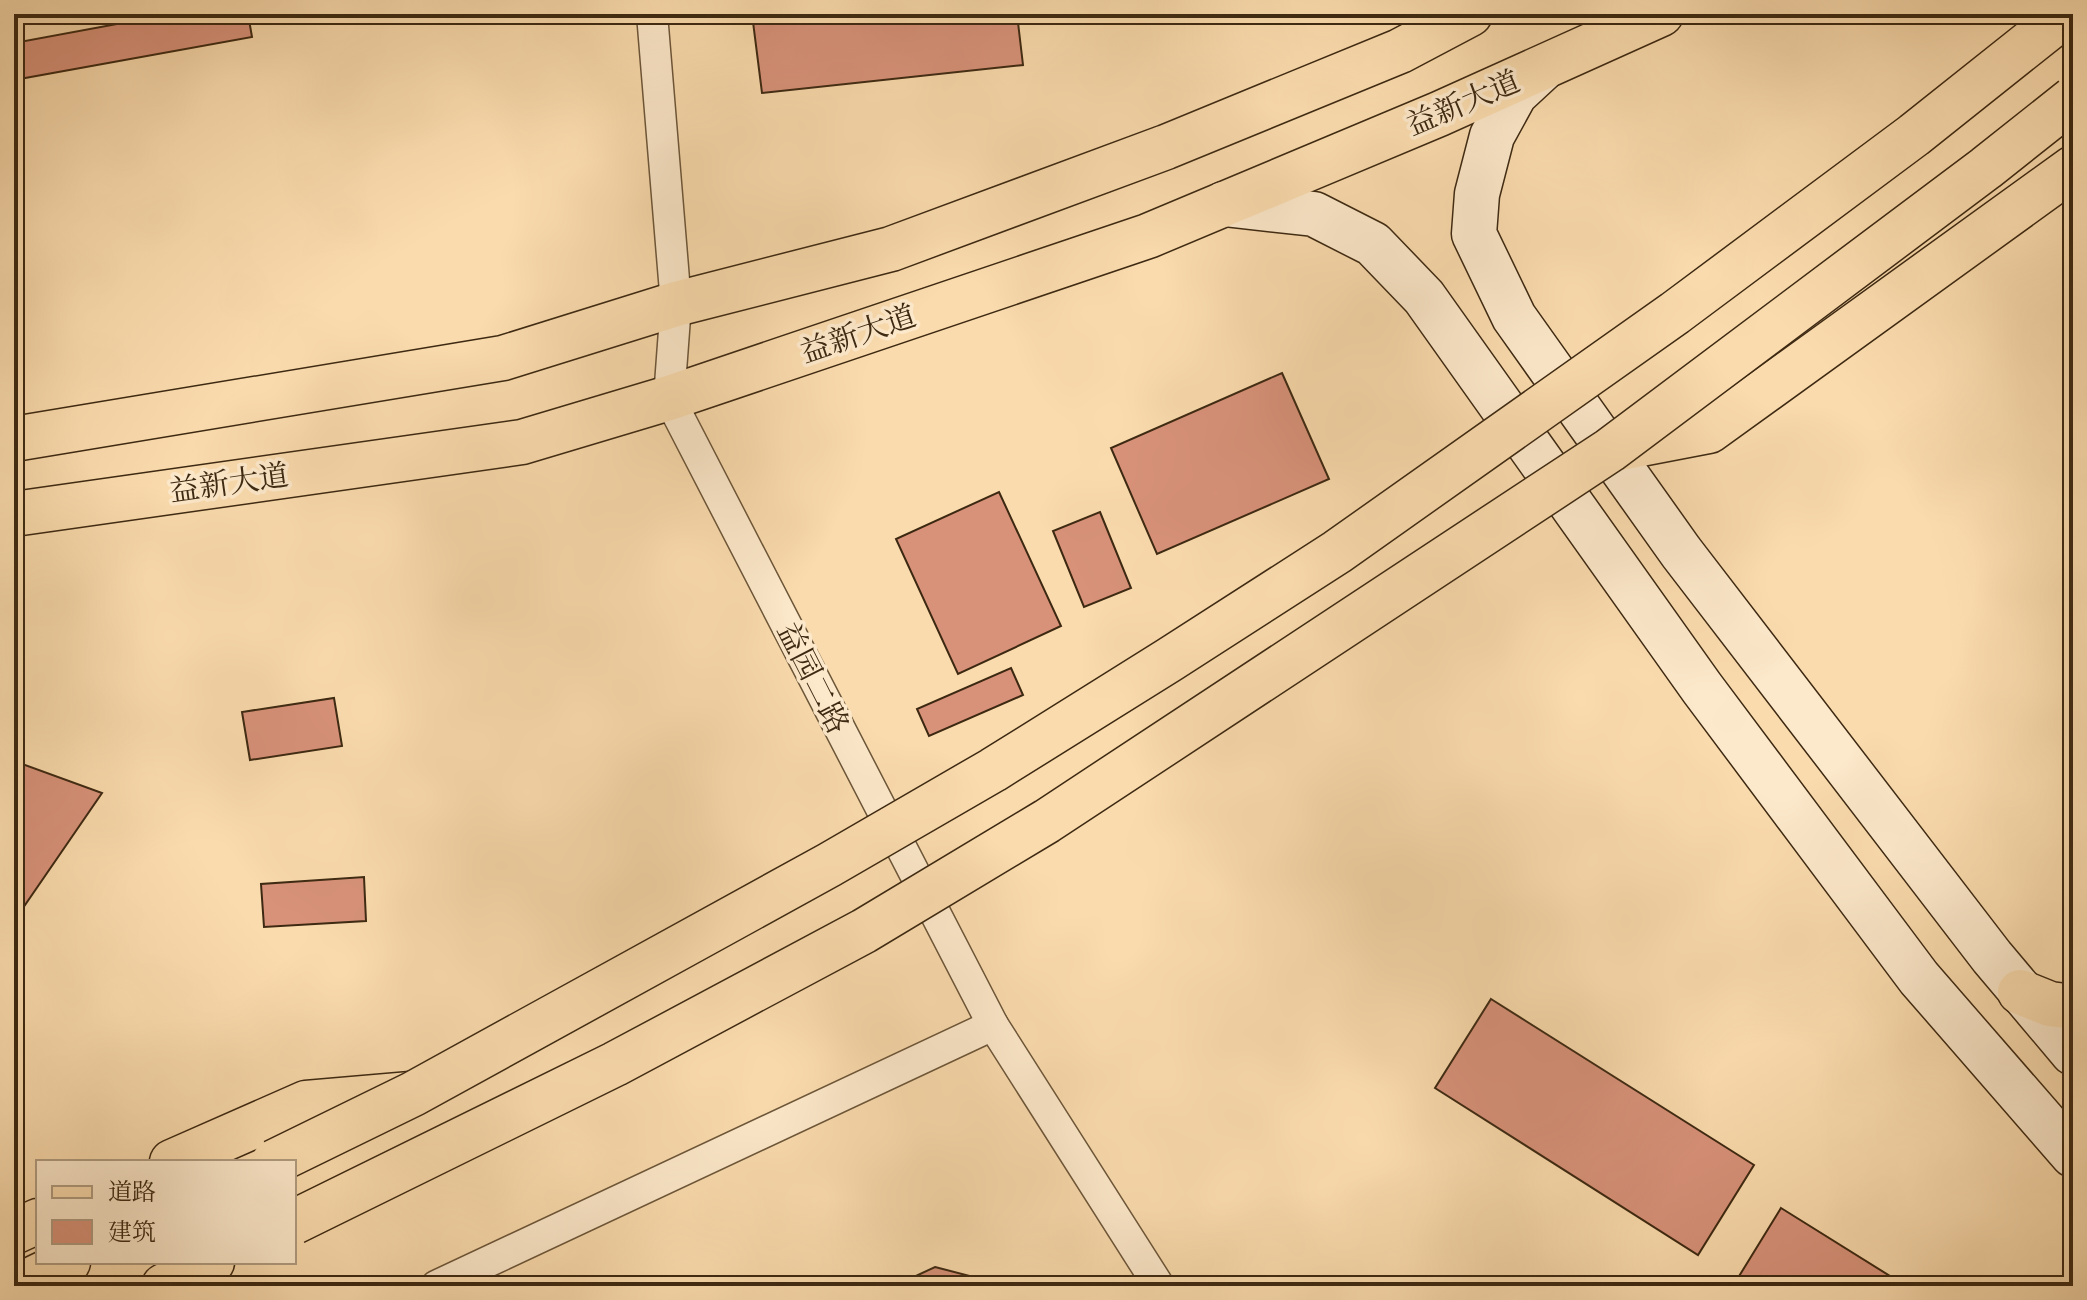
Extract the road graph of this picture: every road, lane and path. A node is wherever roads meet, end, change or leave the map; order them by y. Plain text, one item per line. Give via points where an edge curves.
1 (652, 14) edge
2 (1470, 14) edge
3 (1661, 14) edge
4 (2066, 14) edge
5 (1542, 69) junction
6 (2073, 99) edge
7 (2073, 168) edge
8 (1224, 204) junction
9 (676, 304) junction
10 (669, 398) junction
11 (14, 439) edge
12 (1610, 450) junction
13 (14, 514) edge
14 (2020, 992) junction
15 (2073, 1007) edge
16 (993, 1025) junction
17 (2073, 1053) edge
18 (413, 1094) junction
19 (2073, 1155) edge
20 (177, 1160) edge
21 (278, 1160) edge
22 (296, 1221) edge
23 (36, 1222) edge
24 (14, 1232) edge
25 (64, 1264) edge
26 (208, 1264) edge
27 (18, 1286) edge
28 (164, 1286) edge
29 (436, 1286) edge
30 (1159, 1286) edge

1 - 9 street
2 - 9 main road via 1400,51 1166,147 905,244
3 - 5 main road, 益新大道
4 - 18 main road, bridge via 1688,304 1337,552 993,770
5 - 8 main road, 益新大道
5 - 14 main road via 1515,94 1492,136 1477,194 1474,234 1514,317 1681,552
6 - 12 main road, bridge
7 - 12 main road via 1709,431
8 - 10 main road, 益新大道 via 1148,236
8 - 19 main road via 1314,214 1373,244 1424,297 1702,688 1919,978
9 - 10 street
9 - 11 main road via 503,358
10 - 13 main road, 益新大道 via 522,442
10 - 16 street, 益园二路
12 - 22 main road, bridge via 1047,821 864,931 615,1064
14 - 15 main road
14 - 17 main road
16 - 29 street
16 - 30 street, 益园二路
18 - 20 main road via 306,1103
18 - 21 main road, bridge
23 - 24 main road
25 - 27 main road
26 - 28 main road

